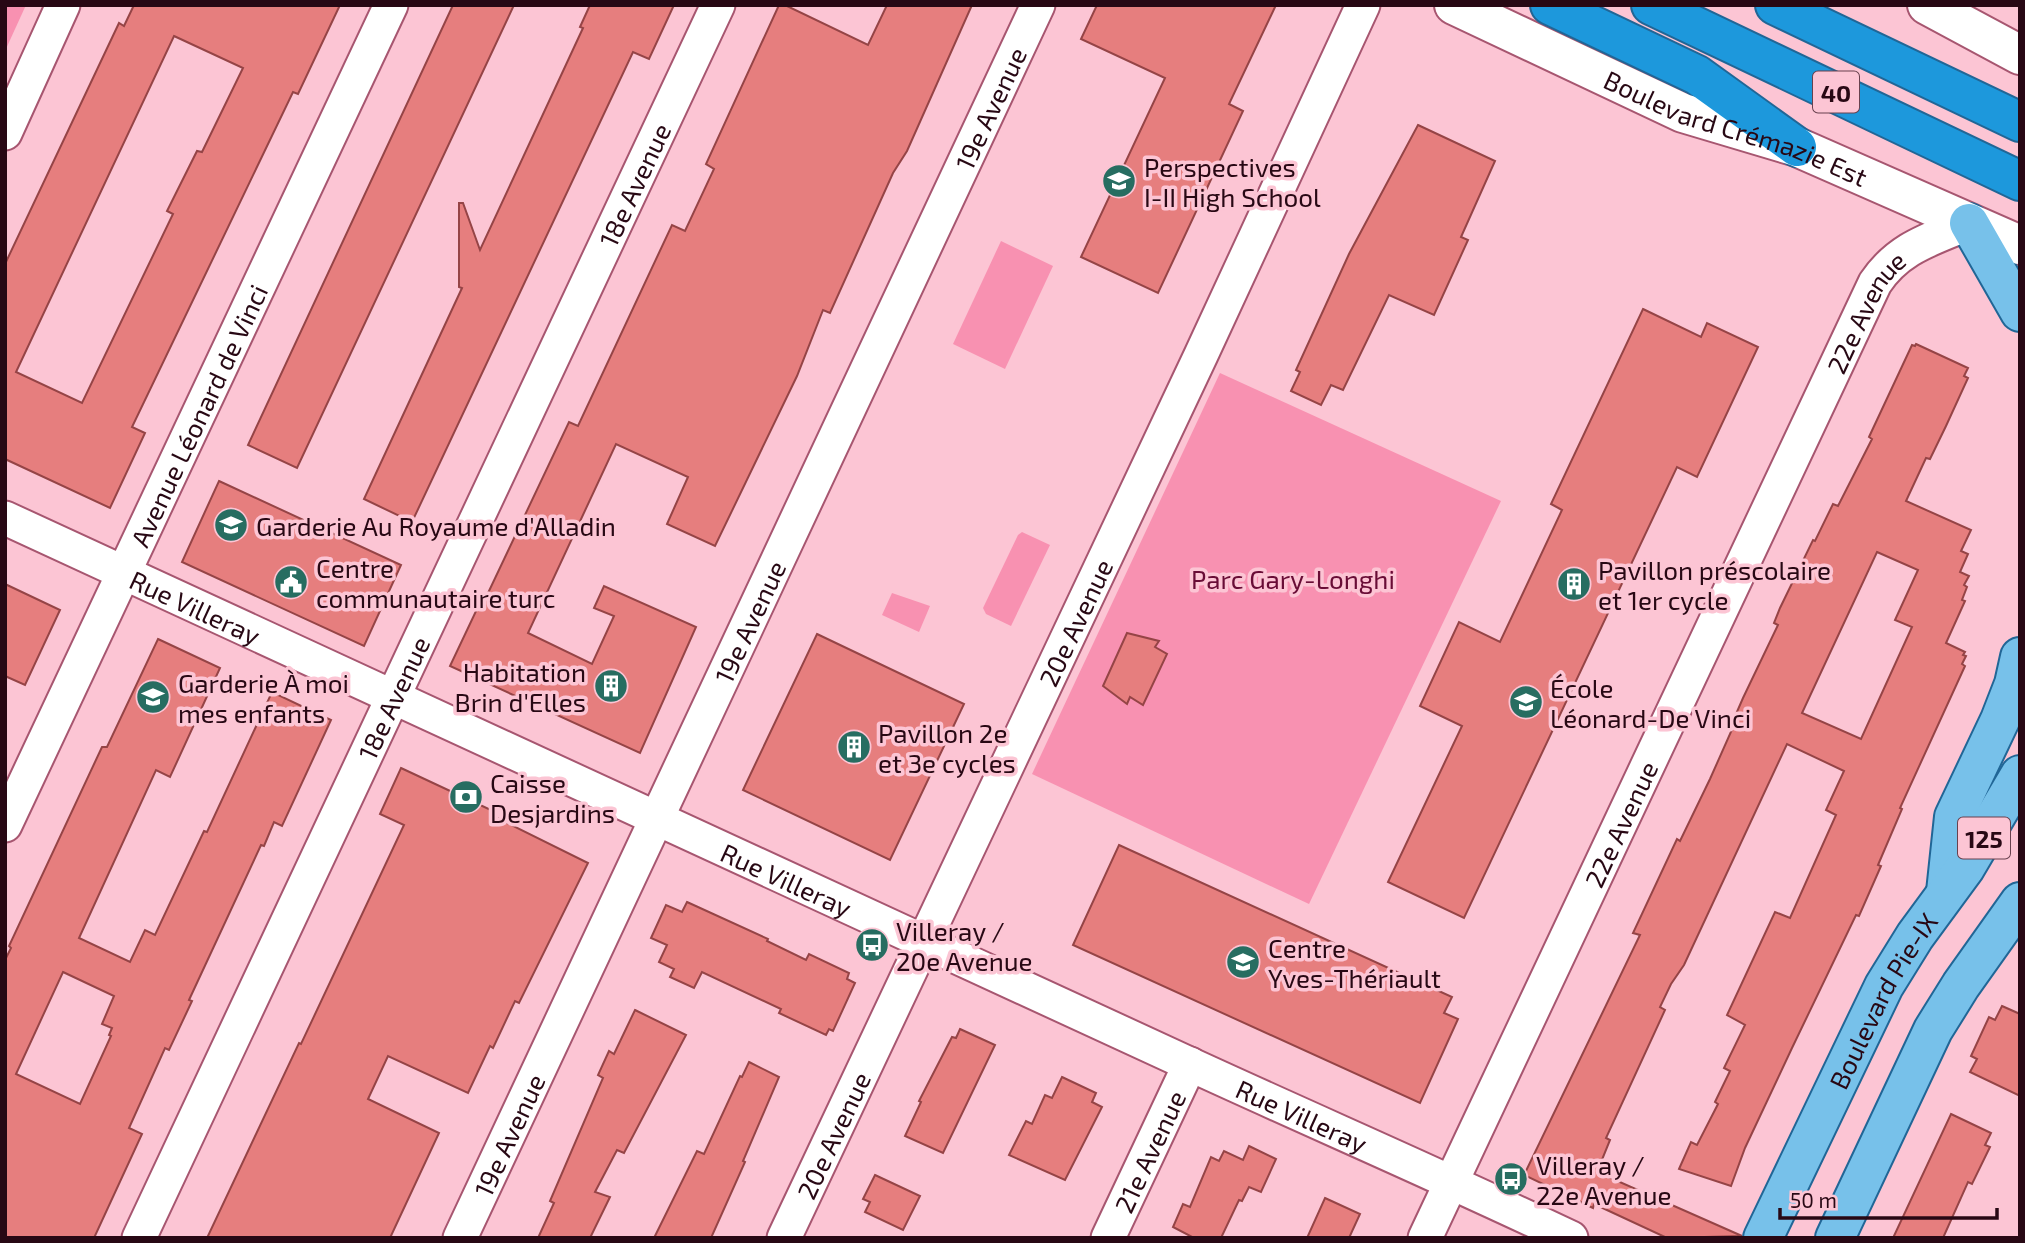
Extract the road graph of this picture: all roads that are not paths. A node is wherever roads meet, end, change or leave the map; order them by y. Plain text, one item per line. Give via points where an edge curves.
1 (63, 5) edge
2 (391, 5) edge
3 (718, 5) edge
4 (1038, 5) edge
5 (1363, 5) edge
6 (1454, 5) edge
7 (1550, 5) edge
8 (1651, 5) edge
9 (1775, 5) edge
10 (1927, 5) edge
11 (2020, 55) edge
12 (2020, 122) edge
13 (5, 132) edge
14 (1797, 146) junction
15 (2020, 181) edge
16 (1969, 223) junction
17 (2020, 245) edge
18 (2020, 312) edge
19 (5, 518) edge
20 (123, 573) junction
21 (2020, 657) edge
22 (391, 699) junction
23 (2020, 775) edge
24 (656, 819) junction
25 (5, 825) edge
26 (1945, 898) junction
27 (2019, 904) edge
28 (923, 941) junction
29 (1190, 1064) junction
30 (1451, 1181) junction
31 (139, 1238) edge
32 (460, 1238) edge
33 (784, 1238) edge
34 (1108, 1238) edge
35 (1425, 1238) edge
36 (1571, 1238) edge
37 (1763, 1238) edge
38 (1835, 1238) edge

1 - 13 street
2 - 20 street, Avenue Léonard de Vinci
3 - 22 street, 18e Avenue
4 - 24 street, 19e Avenue
5 - 28 street, 20e Avenue
6 - 14 main road, Boulevard Crémazie Est via 1683,113
7 - 14 highway via 1697,75
8 - 15 highway, 40
9 - 12 highway, 40
10 - 11 main road
14 - 16 main road, Boulevard Crémazie Est
16 - 17 main road, Boulevard Crémazie Est
16 - 18 main road
16 - 30 street, 22e Avenue via 1904,251 1875,283
19 - 20 street, Rue Villeray
20 - 22 street, Rue Villeray
20 - 25 street, Avenue Léonard de Vinci
21 - 26 main road via 2000,720 1954,817
22 - 24 street, Rue Villeray
22 - 31 street, 18e Avenue
23 - 26 main road, Boulevard Pie-IX / 125
24 - 28 street, Rue Villeray
24 - 32 street, 19e Avenue
26 - 37 main road, Boulevard Pie-IX / 125 via 1884,986
27 - 38 main road via 1933,1030
28 - 29 street, Rue Villeray
28 - 33 street, 20e Avenue
29 - 30 street, Rue Villeray
29 - 34 street, 21e Avenue
30 - 35 street, 22e Avenue
30 - 36 street, Rue Villeray

